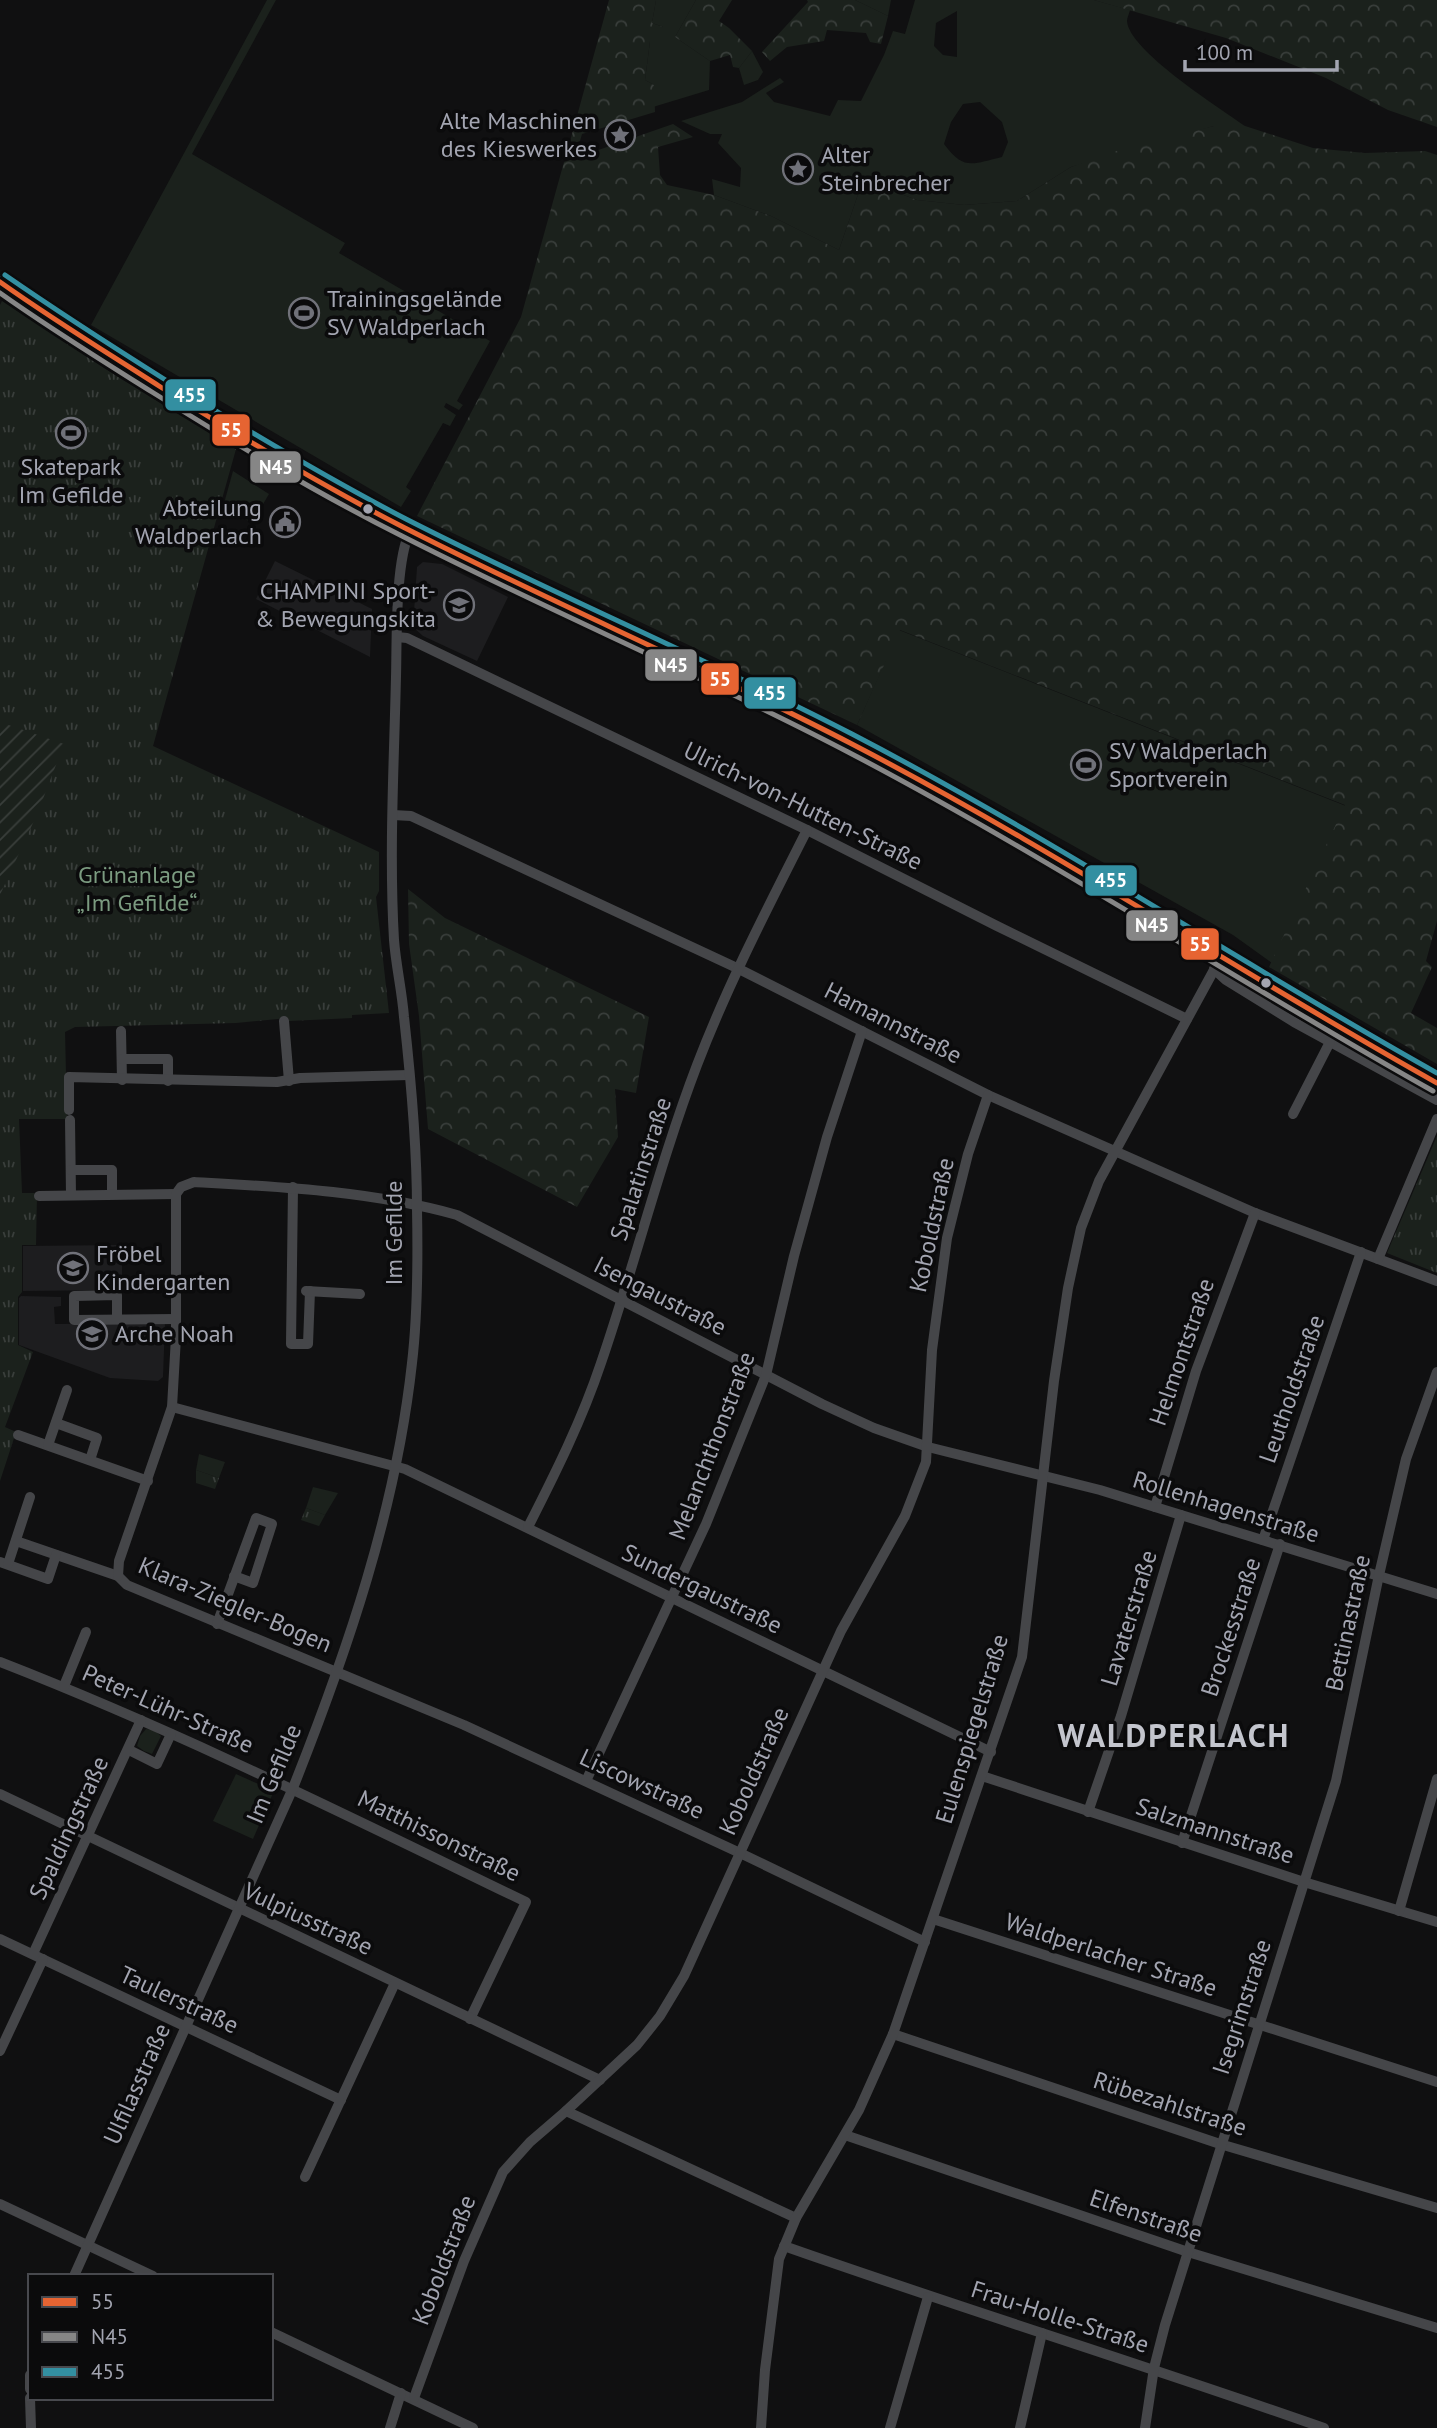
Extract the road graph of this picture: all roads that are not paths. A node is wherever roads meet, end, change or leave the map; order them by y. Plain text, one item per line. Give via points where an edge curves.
1 (0, 282) edge
2 (410, 531) junction
3 (397, 637) junction
4 (393, 814) junction
5 (807, 830) junction
6 (1218, 963) junction
7 (737, 968) junction
8 (1187, 1019) junction
9 (284, 1021) dead end
10 (121, 1031) dead end
11 (862, 1031) junction
12 (1330, 1042) junction
13 (122, 1059) junction
14 (409, 1075) junction
15 (122, 1080) junction
16 (168, 1080) junction
17 (289, 1080) junction
18 (1437, 1083) edge
19 (988, 1095) junction
20 (1437, 1100) edge
21 (1293, 1114) dead end
22 (1437, 1119) edge
23 (1115, 1152) junction
24 (71, 1170) junction
25 (293, 1187) junction
26 (113, 1194) junction
27 (176, 1194) junction
28 (71, 1195) junction
29 (39, 1196) dead end
30 (418, 1205) junction
31 (1255, 1213) junction
32 (1361, 1252) junction
33 (1378, 1259) junction
34 (1437, 1282) edge
35 (293, 1290) junction
36 (310, 1291) junction
37 (360, 1294) dead end
38 (622, 1300) junction
39 (176, 1319) junction
40 (117, 1320) junction
41 (1437, 1372) edge
42 (766, 1375) junction
43 (67, 1390) dead end
44 (172, 1407) junction
45 (56, 1423) junction
46 (18, 1435) dead end
47 (48, 1445) junction
48 (928, 1447) junction
49 (90, 1460) junction
50 (394, 1466) junction
51 (1042, 1475) junction
52 (148, 1481) junction
53 (30, 1497) dead end
54 (1155, 1507) junction
55 (1181, 1515) junction
56 (528, 1527) junction
57 (1264, 1539) junction
58 (16, 1541) junction
59 (1280, 1544) junction
60 (56, 1555) junction
61 (4, 1563) edge
62 (1379, 1574) junction
63 (118, 1576) junction
64 (234, 1576) junction
65 (1437, 1594) edge
66 (672, 1598) junction
67 (217, 1624) junction
68 (86, 1632) dead end
69 (0, 1661) edge
70 (337, 1671) junction
71 (822, 1671) junction
72 (64, 1686) junction
73 (141, 1720) junction
74 (171, 1734) junction
75 (129, 1750) junction
76 (991, 1752) junction
77 (982, 1776) junction
78 (1437, 1779) edge
79 (586, 1781) junction
80 (293, 1788) junction
81 (0, 1794) edge
82 (1088, 1812) junction
83 (88, 1838) junction
84 (1182, 1843) junction
85 (740, 1853) junction
86 (1304, 1882) junction
87 (239, 1909) junction
88 (1399, 1911) junction
89 (933, 1919) junction
90 (1437, 1922) edge
91 (0, 1939) edge
92 (925, 1942) junction
93 (38, 1957) junction
94 (396, 1983) junction
95 (470, 2019) junction
96 (186, 2026) junction
97 (1259, 2026) junction
98 (892, 2034) junction
99 (0, 2052) edge
100 (600, 2081) junction
101 (1437, 2082) edge
102 (341, 2100) junction
103 (566, 2111) junction
104 (845, 2135) junction
105 (1220, 2144) junction
106 (305, 2177) dead end
107 (0, 2204) edge
108 (1437, 2208) edge
109 (796, 2218) junction
110 (88, 2245) junction
111 (784, 2246) junction
112 (1188, 2252) junction
113 (75, 2274) edge
114 (149, 2274) edge
115 (928, 2297) junction
116 (1437, 2329) edge
117 (273, 2333) edge
118 (1042, 2333) junction
119 (1154, 2368) junction
120 (401, 2393) junction
121 (414, 2398) junction
122 (30, 2400) edge
123 (31, 2428) edge
124 (390, 2428) edge
125 (473, 2428) edge
126 (761, 2428) edge
127 (890, 2428) edge
128 (1020, 2428) edge
129 (1145, 2428) edge
130 (1324, 2428) edge

1 - 2 main road via 181,400
2 - 3 street, Im Gefilde via 403,545
2 - 6 main road via 850,743 982,815
3 - 4 street, Im Gefilde
3 - 5 street, Ulrich-von-Hutten-Straße
4 - 7 street, Hamannstraße via 411,816
4 - 14 street, Im Gefilde via 394,940
5 - 7 street, Spalatinstraße
5 - 8 street, Ulrich-von-Hutten-Straße
6 - 8 street, Eulenspiegelstraße
6 - 12 street via 1226,980
6 - 18 main road
7 - 11 street, Hamannstraße
7 - 38 street, Spalatinstraße via 667,1151
8 - 23 street, Eulenspiegelstraße
9 - 17 street
10 - 13 street
11 - 19 street, Hamannstraße
11 - 42 street, Melanchthonstraße via 827,1137
12 - 20 street
12 - 21 street
13 - 15 street
13 - 16 street via 167,1059
14 - 17 street
14 - 30 street, Im Gefilde
15 - 16 street
15 - 24 street via 69,1077
16 - 17 street
19 - 23 street, Hamannstraße
19 - 48 street, Koboldstraße via 947,1238 932,1350
22 - 33 street
23 - 31 street, Hamannstraße
23 - 51 street, Eulenspiegelstraße via 1099,1181 1078,1240
24 - 26 street via 112,1170
24 - 28 street
25 - 27 street via 194,1182
25 - 30 street, Isengaustraße
25 - 35 street
26 - 27 street
26 - 28 street
27 - 39 street, Klara-Ziegler-Bogen
28 - 29 street
30 - 38 street, Isengaustraße via 457,1216
30 - 50 street, Im Gefilde via 412,1363
31 - 32 street, Hamannstraße
31 - 54 street, Helmontstraße via 1196,1371
32 - 33 street, Hamannstraße
32 - 57 street, Leutholdstraße
33 - 34 street, Hamannstraße
35 - 36 street
35 - 36 street via 291,1344 308,1344
36 - 37 street
38 - 42 street, Isengaustraße
38 - 56 street, Spalatinstraße via 590,1392
39 - 40 street
39 - 44 street, Klara-Ziegler-Bogen
40 - 40 street via 75,1320 74,1296 117,1295
41 - 62 street, Bettinastraße via 1406,1459
42 - 48 street, Isengaustraße via 874,1428
42 - 66 street, Melanchthonstraße
43 - 45 street
44 - 50 street, Sundergaustraße
44 - 52 street, Klara-Ziegler-Bogen
45 - 47 street
45 - 49 street via 97,1438
46 - 47 street
47 - 49 street
48 - 51 street, Isengaustraße
48 - 71 street, Koboldstraße via 905,1516
49 - 52 street
50 - 56 street, Sundergaustraße
50 - 70 street, Im Gefilde via 378,1539
51 - 54 street, Rollenhagenstraße
51 - 76 street, Eulenspiegelstraße via 1022,1657
52 - 63 street, Klara-Ziegler-Bogen
53 - 58 street
54 - 55 street, Rollenhagenstraße
55 - 57 street, Rollenhagenstraße
55 - 82 street, Lavaterstraße
56 - 66 street, Sundergaustraße
57 - 59 street, Rollenhagenstraße
58 - 60 street, Klara-Ziegler-Bogen
58 - 61 street
59 - 62 street, Rollenhagenstraße
59 - 84 street, Brockesstraße
60 - 61 street via 48,1578
60 - 63 street, Klara-Ziegler-Bogen
62 - 65 street, Rollenhagenstraße
62 - 86 street, Bettinastraße via 1336,1781
63 - 67 street, Klara-Ziegler-Bogen via 127,1585
64 - 64 street via 256,1518 272,1524 253,1583
64 - 67 street
66 - 71 street, Sundergaustraße
66 - 79 street, Melanchthonstraße
67 - 70 street, Klara-Ziegler-Bogen
68 - 72 street, Peter-Lühr-Straße
69 - 72 street, Peter-Lühr-Straße
70 - 79 street, Liscowstraße
70 - 80 street, Im Gefilde
71 - 76 street, Sundergaustraße
71 - 85 street, Koboldstraße
72 - 73 street, Peter-Lühr-Straße
73 - 74 street, Peter-Lühr-Straße
73 - 75 street, Spaldingstraße
74 - 75 street via 157,1764
74 - 80 street, Peter-Lühr-Straße
75 - 83 street, Spaldingstraße
76 - 77 street, Eulenspiegelstraße
77 - 82 street, Salzmannstraße
77 - 89 street, Eulenspiegelstraße
78 - 88 street
79 - 85 street, Liscowstraße
80 - 87 street, Im Gefilde
80 - 95 street, Matthissonstraße via 526,1902
81 - 83 street, Vulpiusstraße
82 - 84 street, Salzmannstraße
83 - 87 street, Vulpiusstraße
83 - 93 street, Spaldingstraße
84 - 86 street, Salzmannstraße
85 - 92 street, Liscowstraße
85 - 100 street, Koboldstraße via 666,2006 637,2045
86 - 88 street, Salzmannstraße
86 - 97 street, Isegrimstraße
87 - 94 street, Vulpiusstraße
87 - 96 street, Ulfilasstraße
88 - 90 street, Salzmannstraße
89 - 92 street, Eulenspiegelstraße
89 - 97 street, Waldperlacher Straße
91 - 93 street, Taulerstraße
92 - 98 street, Eulenspiegelstraße
93 - 96 street, Taulerstraße
93 - 99 street, Spaldingstraße
94 - 95 street, Vulpiusstraße
94 - 102 street
95 - 100 street, Vulpiusstraße
96 - 102 street, Taulerstraße
96 - 110 street, Ulfilasstraße
97 - 101 street, Waldperlacher Straße
97 - 105 street, Isegrimstraße
98 - 104 street, Eulenspiegelstraße
98 - 105 street, Rübezahlstraße
100 - 103 street, Koboldstraße
102 - 106 street
103 - 109 street
103 - 121 street, Koboldstraße via 503,2172 464,2261
104 - 109 street, Eulenspiegelstraße
104 - 112 street, Elfenstraße
105 - 108 street, Rübezahlstraße
105 - 112 street, Isegrimstraße
107 - 110 street
109 - 111 street, Eulenspiegelstraße
110 - 113 street, Ulfilasstraße
110 - 114 street
111 - 115 street, Frau-Holle-Straße
111 - 126 street, Eulenspiegelstraße via 773,2303
112 - 116 street, Elfenstraße
112 - 119 street, Isegrimstraße
115 - 118 street, Frau-Holle-Straße
115 - 127 street
117 - 120 street
118 - 119 street, Frau-Holle-Straße
118 - 128 street
119 - 129 street, Isegrimstraße
119 - 130 street, Frau-Holle-Straße
120 - 121 street
120 - 124 street
121 - 125 street
122 - 123 street

